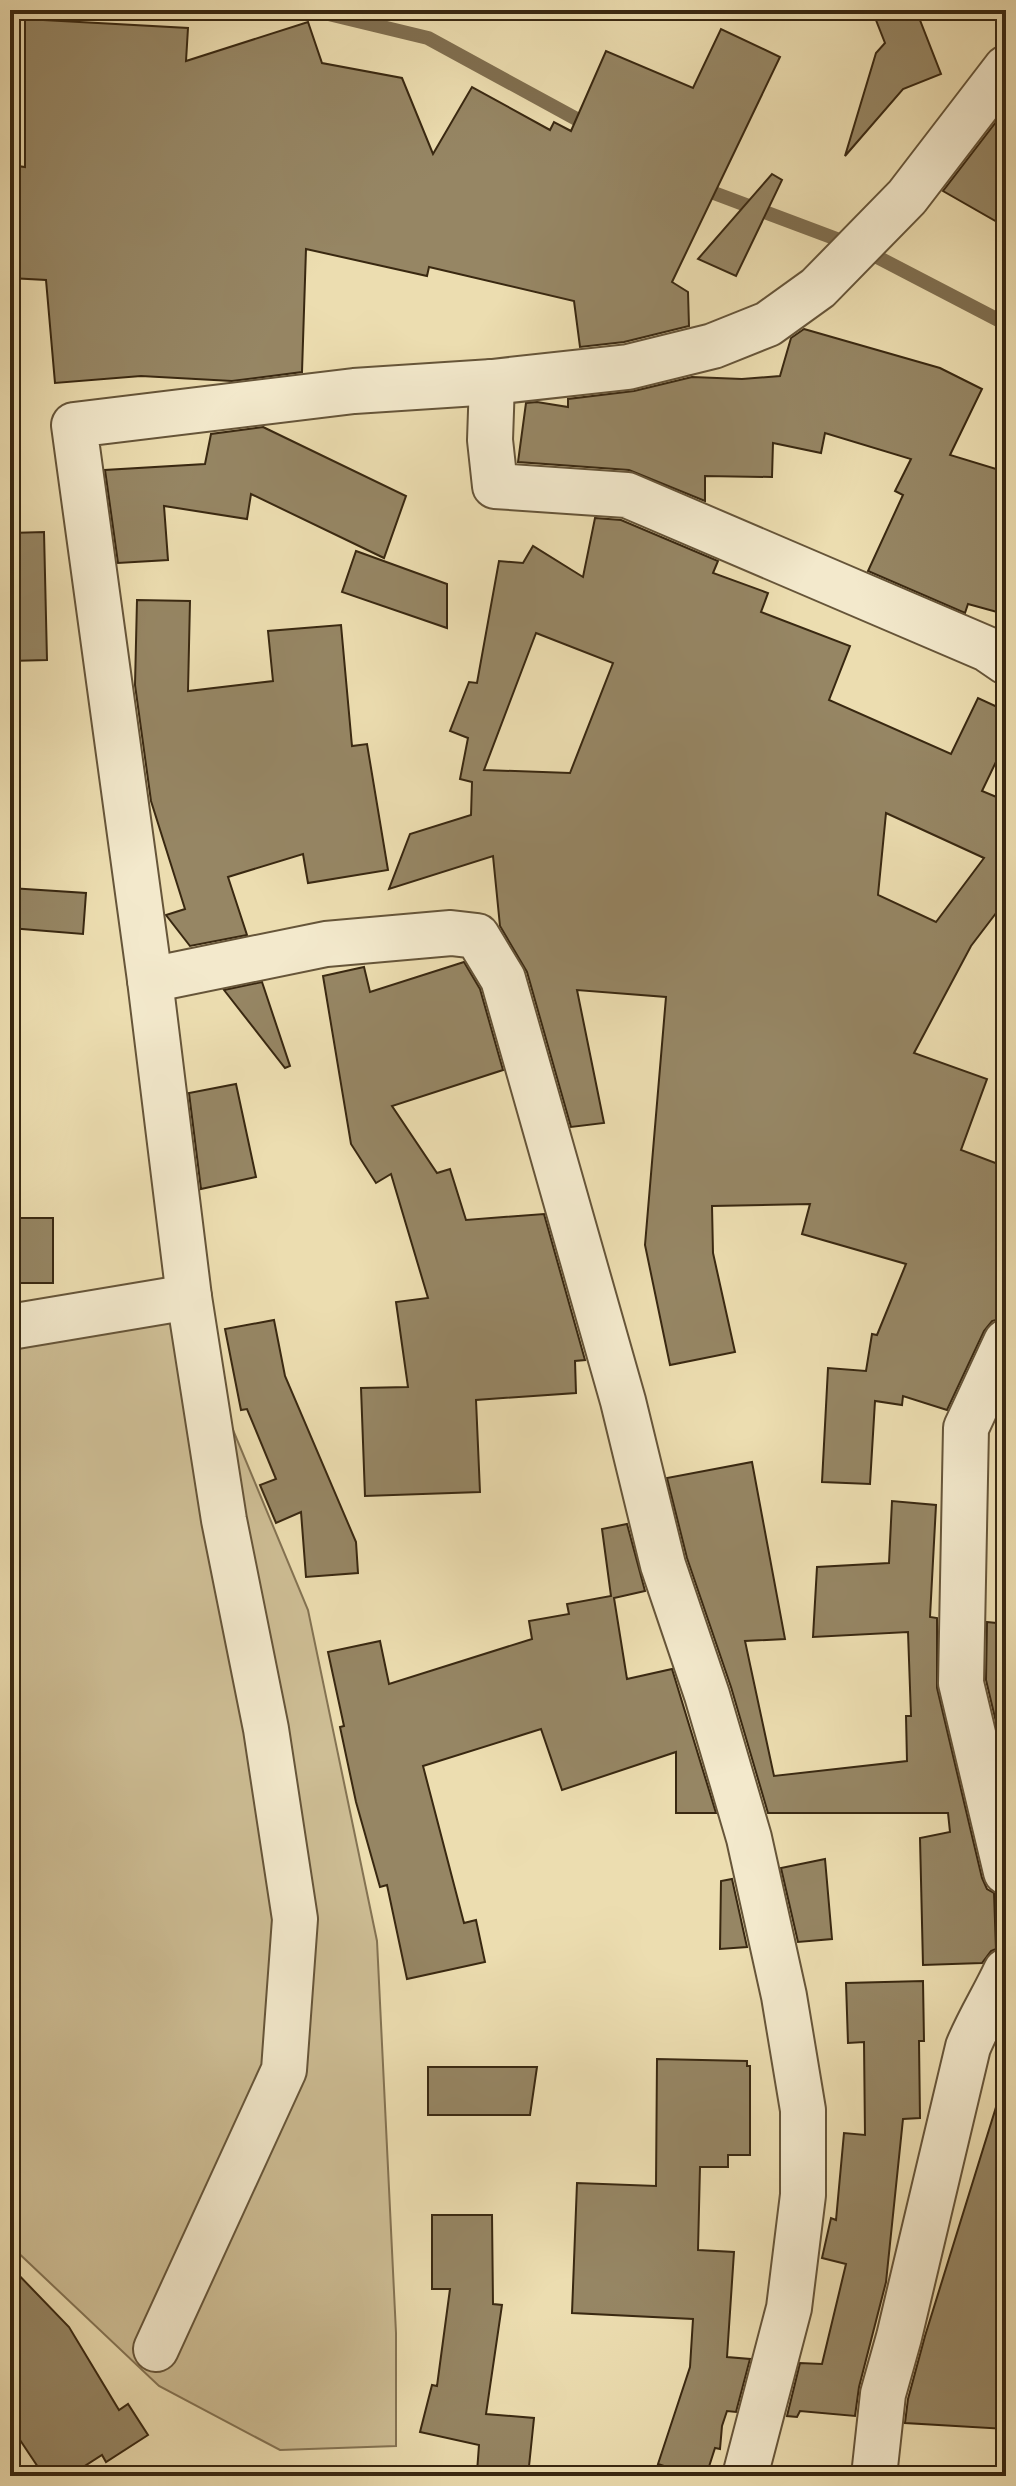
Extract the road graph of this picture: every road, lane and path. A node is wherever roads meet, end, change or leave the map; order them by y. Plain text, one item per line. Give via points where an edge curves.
1 (1006, 68) edge
2 (492, 382) junction
3 (1006, 662) edge
4 (150, 980) junction
5 (189, 1297) junction
6 (10, 1327) edge
7 (1006, 1342) edge
8 (1006, 1872) edge
9 (1006, 1971) edge
10 (156, 2349) dead end
11 (745, 2476) edge
12 (874, 2476) edge

1 - 2 street via 907,197 818,288 768,324 713,346 628,367
2 - 3 street via 495,486 627,495 987,649
2 - 4 street via 354,391 74,425
4 - 5 street
4 - 11 street via 326,944 451,933 477,936 503,979 623,1401 663,1565 749,1838 803,2110 803,2195 789,2308
5 - 6 street
5 - 10 street via 295,1919 284,2070
7 - 8 street via 966,1428 961,1683
9 - 12 street via 968,2047 883,2394

